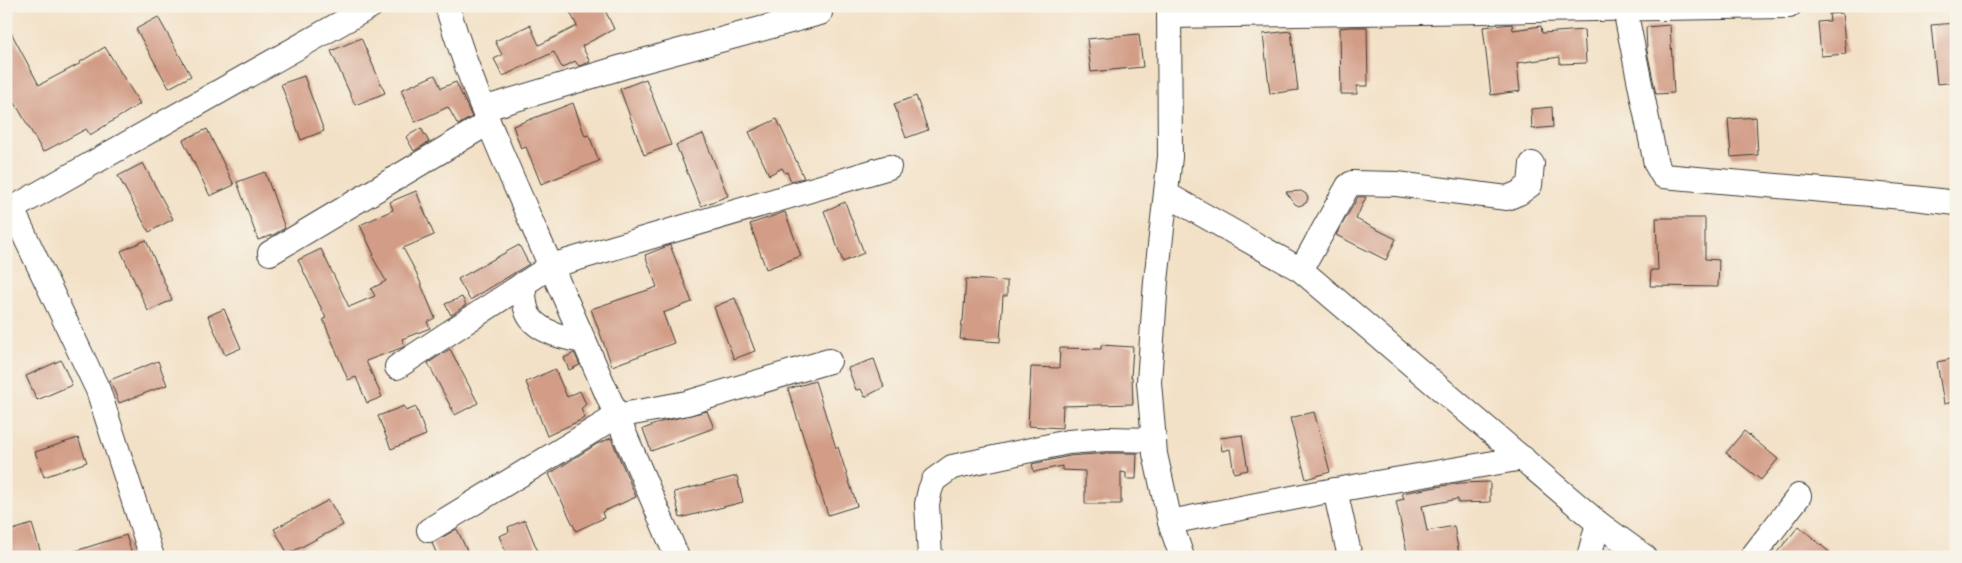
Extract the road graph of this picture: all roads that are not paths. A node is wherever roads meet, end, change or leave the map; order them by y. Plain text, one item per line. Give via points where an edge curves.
1 (371, 6) edge
2 (447, 6) edge
3 (1789, 6) edge
4 (1625, 9) junction
5 (1169, 11) edge
6 (820, 13) dead end
7 (486, 116) junction
8 (1532, 164) dead end
9 (889, 167) dead end
10 (1166, 194) junction
11 (1956, 203) edge
12 (9, 211) edge
13 (270, 253) dead end
14 (551, 266) junction
15 (1301, 270) junction
16 (523, 284) junction
17 (584, 341) junction
18 (828, 361) dead end
19 (398, 367) dead end
20 (618, 416) junction
21 (1154, 440) junction
22 (1523, 458) junction
23 (1334, 490) junction
24 (1799, 496) dead end
25 (1170, 522) junction
26 (1598, 523) junction
27 (429, 530) dead end
28 (152, 557) edge
29 (677, 557) edge
30 (930, 557) edge
31 (1182, 557) edge
32 (1350, 557) edge
33 (1589, 557) edge
34 (1645, 557) edge
35 (1752, 557) edge

1 - 12 street
2 - 7 street via 459,48
3 - 4 street
4 - 5 street
4 - 11 street via 1656,164 1663,176
5 - 10 street via 1170,157
6 - 7 street via 639,62
7 - 13 street
7 - 14 street
8 - 15 street via 1530,185 1507,198 1397,184 1352,184
9 - 14 street
10 - 15 street
10 - 21 street via 1149,382
12 - 28 street via 98,390
14 - 16 street
14 - 17 street
15 - 22 street
16 - 17 street via 526,309 534,322 551,333
16 - 19 street
17 - 20 street
18 - 20 street via 687,403
20 - 27 street
20 - 29 street
21 - 25 street
21 - 30 street via 1068,442 952,467 934,480 930,490 927,504
22 - 23 street
22 - 26 street
23 - 25 street
23 - 32 street
24 - 35 street
25 - 31 street
26 - 33 street
26 - 34 street

